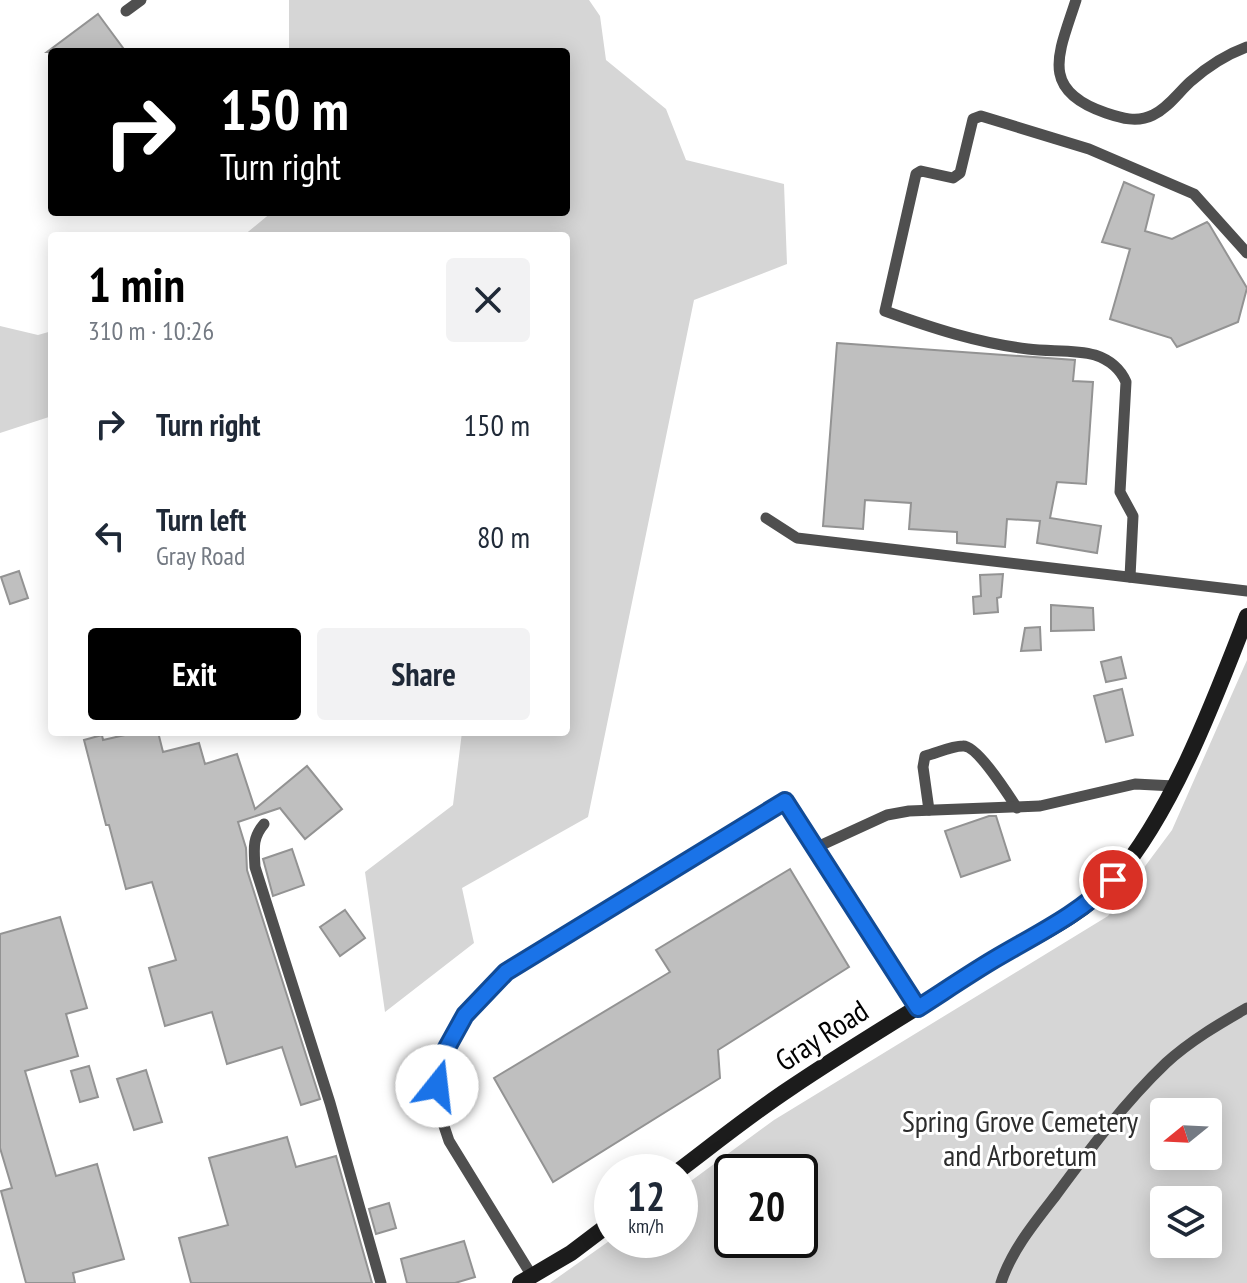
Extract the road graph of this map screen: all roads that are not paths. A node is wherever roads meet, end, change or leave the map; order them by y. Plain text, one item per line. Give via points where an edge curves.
1 (141, 0) edge
2 (1076, 0) edge
3 (126, 11) dead end
4 (1247, 47) edge
5 (1247, 253) edge
6 (766, 518) dead end
7 (1130, 577) junction
8 (1247, 591) edge
9 (1247, 616) edge
10 (1174, 786) junction
11 (1017, 808) junction
12 (929, 810) junction
13 (264, 824) dead end
14 (815, 848) junction
15 (918, 1008) junction
16 (1247, 1008) edge
17 (698, 1156) edge
18 (594, 1236) edge
19 (526, 1280) edge
20 (381, 1283) edge
21 (1001, 1283) edge

1 - 3 lane
2 - 4 lane via 1059,53 1062,85 1087,107 1121,118 1156,114 1224,56
5 - 7 lane via 1194,194 1089,149 981,116 973,119 960,173 953,178 916,174 885,311 948,334 1093,355 1122,372 1126,382 1120,492 1133,516
6 - 7 lane via 797,538
7 - 8 lane
9 - 10 street, Gray Road
10 - 11 lane via 1135,784
10 - 15 street, Gray Road via 1149,833 1092,901
11 - 12 lane
11 - 12 lane via 985,764 963,746 925,756
12 - 14 lane via 887,815
13 - 20 lane via 256,833 255,867
14 - 15 lane
14 - 19 lane via 785,801 506,972 465,1015 444,1053 437,1086 441,1117 449,1141
15 - 17 street, Gray Road via 789,1089
16 - 21 lane via 1166,1063 1098,1139 1031,1228
18 - 19 street

